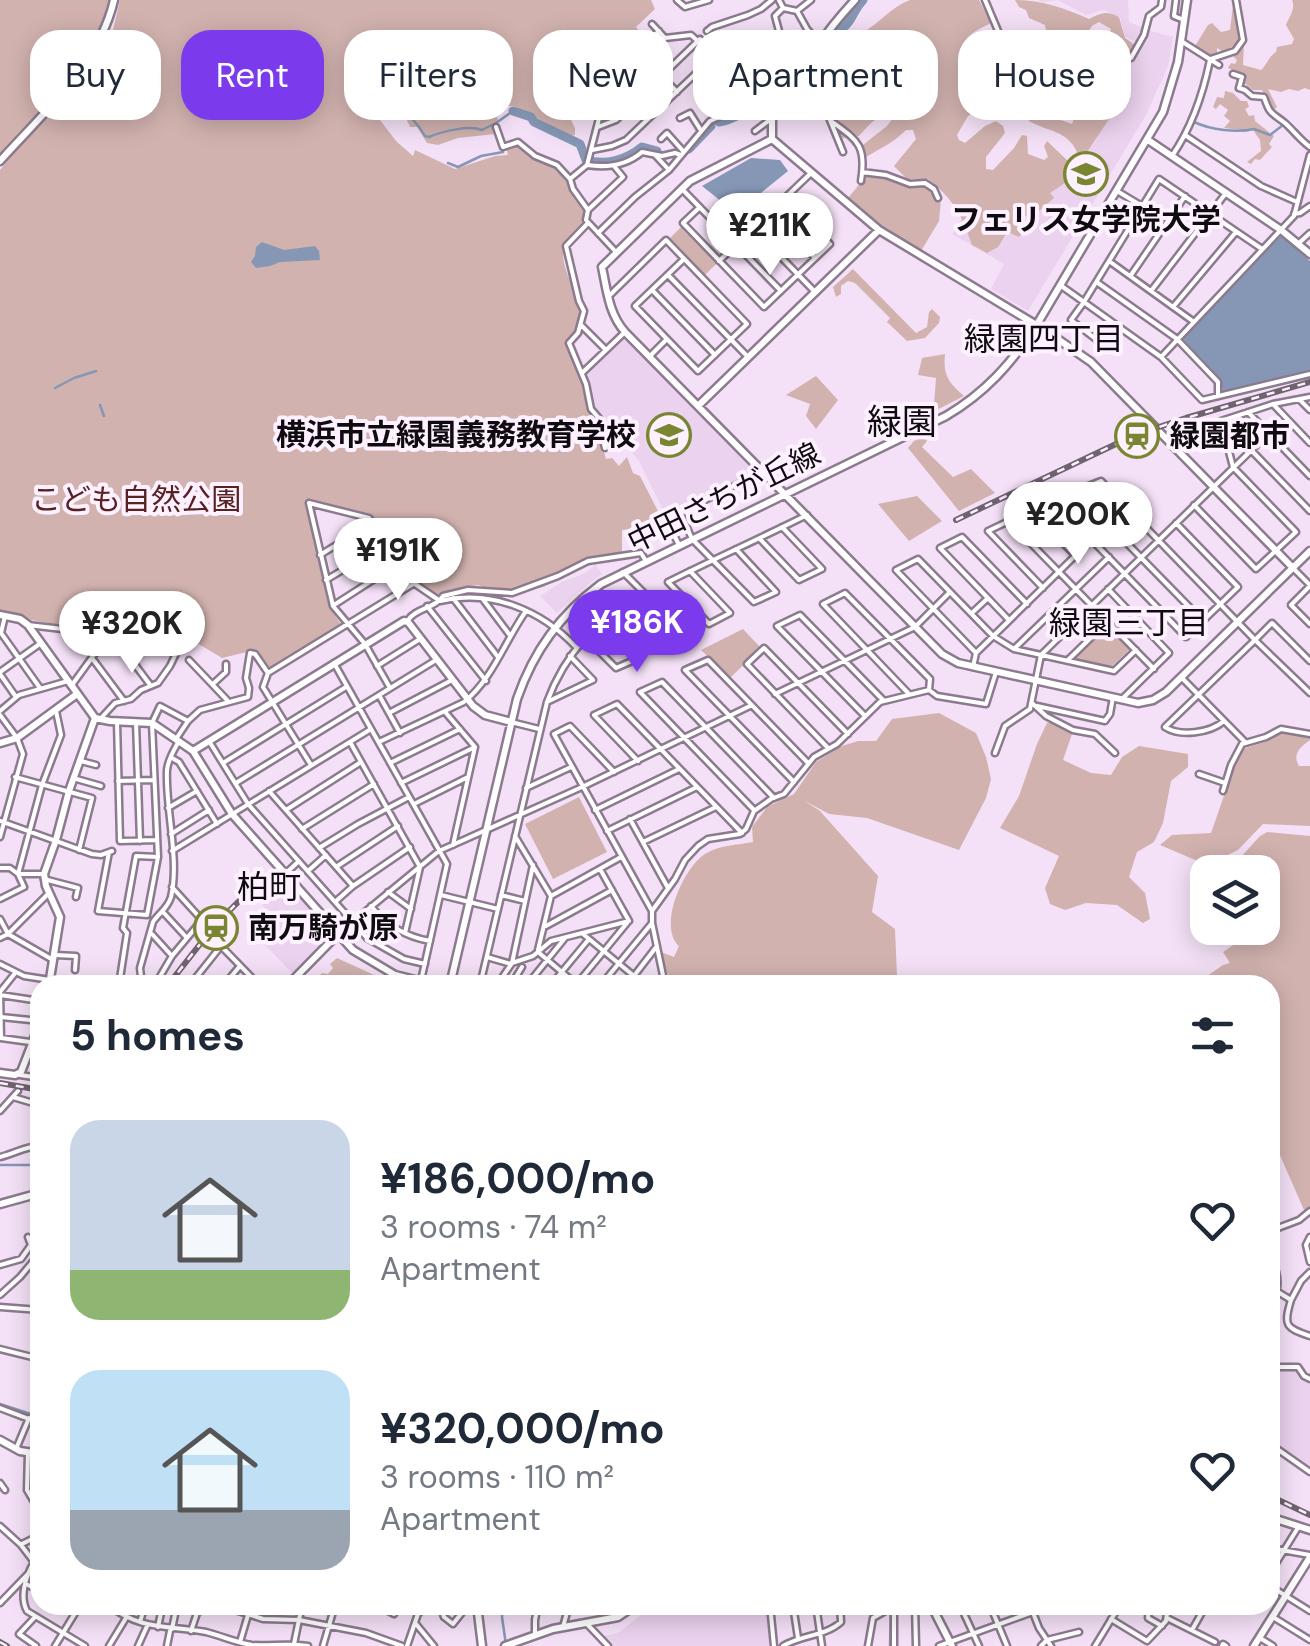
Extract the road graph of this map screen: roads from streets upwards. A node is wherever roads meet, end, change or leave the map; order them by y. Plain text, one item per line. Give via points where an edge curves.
1 (114, 0) edge
2 (676, 0) edge
3 (709, 0) edge
4 (772, 0) edge
5 (780, 0) edge
6 (811, 0) edge
7 (855, 0) edge
8 (985, 0) edge
9 (1162, 0) edge
10 (1176, 0) edge
11 (1187, 0) edge
12 (1236, 0) edge
13 (784, 8) junction
14 (797, 11) junction
15 (1184, 20) junction
16 (652, 24) dead end
17 (657, 30) edge
18 (708, 30) edge
19 (778, 30) edge
20 (808, 30) edge
21 (831, 30) edge
22 (998, 30) edge
23 (673, 37) edge
24 (1181, 41) junction
25 (1131, 58) dead end
26 (1210, 60) junction
27 (1219, 64) dead end
28 (673, 65) edge
29 (1233, 74) dead end
30 (693, 76) edge
31 (673, 88) edge
32 (677, 92) junction
33 (680, 118) dead end
34 (600, 120) edge
35 (615, 120) edge
36 (713, 120) edge
37 (769, 120) edge
38 (772, 120) edge
39 (831, 121) joint
40 (496, 127) dead end
41 (598, 127) junction
42 (701, 130) junction
43 (755, 131) dead end
44 (1186, 135) junction
45 (661, 139) dead end
46 (772, 139) junction
47 (1148, 140) junction
48 (1310, 147) edge
49 (592, 150) junction
50 (843, 152) dead end
51 (682, 153) junction
52 (655, 155) junction
53 (1310, 155) edge
54 (1172, 156) junction
55 (0, 160) edge
56 (587, 165) junction
57 (614, 166) junction
58 (669, 170) junction
59 (862, 172) junction
60 (811, 173) junction
61 (570, 179) junction
62 (860, 182) dead end
63 (682, 189) junction
64 (1117, 191) junction
65 (1226, 193) junction
66 (1184, 196) junction
67 (787, 197) junction
68 (938, 198) dead end
69 (1297, 202) junction
70 (1142, 206) junction
71 (1310, 206) edge
72 (700, 207) junction
73 (588, 210) junction
74 (770, 212) junction
75 (1210, 214) junction
76 (1294, 214) junction
77 (588, 223) junction
78 (753, 228) junction
79 (879, 230) junction
80 (1281, 230) junction
81 (1236, 232) junction
82 (598, 233) junction
83 (1310, 233) edge
84 (736, 244) junction
85 (1299, 244) junction
86 (1262, 249) junction
87 (617, 253) junction
88 (1310, 254) edge
89 (815, 258) junction
90 (684, 259) junction
91 (1109, 260) junction
92 (720, 261) junction
93 (798, 274) junction
94 (668, 275) junction
95 (1131, 276) junction
96 (1096, 282) junction
97 (1060, 285) junction
98 (652, 290) junction
99 (781, 291) junction
100 (1151, 291) junction
101 (816, 292) junction
102 (608, 296) junction
103 (1084, 302) junction
104 (1173, 306) junction
105 (1194, 322) junction
106 (1115, 324) junction
107 (581, 325) junction
108 (1036, 326) junction
109 (625, 332) junction
110 (667, 339) junction
111 (731, 340) junction
112 (1177, 340) junction
113 (606, 350) junction
114 (714, 355) junction
115 (649, 357) junction
116 (1161, 357) junction
117 (748, 358) junction
118 (582, 373) junction
119 (1310, 374) edge
120 (1218, 396) junction
121 (1310, 397) edge
122 (1300, 399) junction
123 (1273, 404) junction
124 (698, 406) junction
125 (1310, 410) edge
126 (1248, 412) junction
127 (598, 419) junction
128 (1268, 433) junction
129 (1310, 443) edge
130 (622, 444) dead end
131 (605, 448) dead end
132 (1251, 450) junction
133 (1233, 468) junction
134 (764, 472) junction
135 (1310, 476) edge
136 (1213, 486) junction
137 (785, 493) junction
138 (1194, 505) junction
139 (1126, 506) junction
140 (1310, 510) edge
141 (807, 515) junction
142 (1176, 522) junction
143 (372, 523) junction
144 (1108, 524) junction
145 (782, 527) junction
146 (671, 529) dead end
147 (759, 538) junction
148 (692, 539) junction
149 (1092, 540) junction
150 (1158, 540) junction
151 (387, 543) junction
152 (679, 545) junction
153 (736, 549) junction
154 (1276, 550) junction
155 (1310, 551) edge
156 (320, 555) junction
157 (1076, 556) junction
158 (1108, 557) junction
159 (1140, 558) junction
160 (713, 560) junction
161 (646, 562) junction
162 (394, 567) junction
163 (1293, 568) junction
164 (690, 571) junction
165 (623, 572) junction
166 (1060, 572) junction
167 (1124, 573) junction
168 (326, 580) junction
169 (414, 584) junction
170 (1310, 586) edge
171 (1043, 588) junction
172 (1076, 588) junction
173 (1108, 589) junction
174 (950, 592) junction
175 (644, 593) junction
176 (453, 598) junction
177 (482, 598) junction
178 (988, 598) junction
179 (440, 601) junction
180 (1026, 604) junction
181 (1220, 604) junction
182 (1092, 605) junction
183 (333, 606) junction
184 (428, 606) junction
185 (622, 606) junction
186 (934, 609) junction
187 (526, 611) junction
188 (972, 614) junction
189 (2, 616) edge
190 (602, 620) junction
191 (1009, 620) junction
192 (1108, 621) junction
193 (1202, 621) junction
194 (408, 622) junction
195 (1238, 622) junction
196 (1310, 624) edge
197 (28, 625) junction
198 (347, 625) junction
199 (554, 626) junction
200 (915, 627) junction
201 (510, 635) junction
202 (994, 636) junction
203 (585, 637) junction
204 (420, 639) junction
205 (890, 639) junction
206 (1255, 640) junction
207 (116, 641) junction
208 (40, 643) junction
209 (102, 644) junction
210 (364, 644) junction
211 (576, 647) junction
212 (1014, 648) junction
213 (867, 650) junction
214 (1136, 650) junction
215 (976, 653) junction
216 (1041, 655) junction
217 (570, 656) junction
218 (498, 657) junction
219 (92, 658) junction
220 (19, 659) junction
221 (190, 660) dead end
222 (436, 660) junction
223 (844, 661) junction
224 (1067, 661) junction
225 (1310, 661) edge
226 (334, 663) junction
227 (226, 664) dead end
228 (377, 666) junction
229 (973, 666) junction
230 (1154, 669) junction
231 (821, 672) junction
232 (996, 672) junction
233 (0, 673) edge
234 (268, 673) junction
235 (1181, 677) junction
236 (452, 680) junction
237 (1036, 680) junction
238 (486, 682) junction
239 (70, 683) junction
240 (798, 683) junction
241 (213, 685) junction
242 (150, 686) junction
243 (347, 687) junction
244 (40, 688) junction
245 (390, 688) junction
246 (929, 690) junction
247 (77, 694) junction
248 (776, 694) junction
249 (909, 694) junction
250 (1198, 694) junction
251 (1310, 694) edge
252 (379, 695) junction
253 (16, 697) junction
254 (1113, 697) junction
255 (1122, 699) junction
256 (468, 700) junction
257 (124, 701) junction
258 (228, 701) junction
259 (884, 701) junction
260 (272, 702) junction
261 (547, 702) junction
262 (1033, 704) junction
263 (752, 705) junction
264 (359, 707) junction
265 (56, 710) junction
266 (444, 712) junction
267 (0, 713) edge
268 (389, 714) junction
269 (729, 716) junction
270 (865, 717) junction
271 (97, 719) junction
272 (1224, 720) junction
273 (188, 721) junction
274 (117, 722) junction
275 (136, 722) junction
276 (511, 722) junction
277 (152, 723) junction
278 (286, 724) junction
279 (706, 727) junction
280 (371, 729) junction
281 (460, 729) junction
282 (539, 729) junction
283 (400, 733) junction
284 (848, 734) junction
285 (1310, 734) edge
286 (17, 738) junction
287 (684, 738) junction
288 (178, 740) junction
289 (209, 741) junction
290 (350, 742) junction
291 (1245, 742) junction
292 (379, 743) junction
293 (0, 744) edge
294 (298, 745) junction
295 (475, 747) junction
296 (829, 749) junction
297 (660, 750) junction
298 (193, 751) junction
299 (995, 753) dead end
300 (1116, 753) dead end
301 (170, 756) junction
302 (80, 760) junction
303 (638, 761) junction
304 (362, 762) junction
305 (223, 763) junction
306 (390, 763) junction
307 (808, 763) junction
308 (96, 765) dead end
309 (310, 765) junction
310 (572, 767) junction
311 (679, 769) junction
312 (614, 772) junction
313 (1199, 774) dead end
314 (15, 777) junction
315 (468, 777) junction
316 (73, 778) junction
317 (154, 780) junction
318 (118, 781) junction
319 (138, 781) junction
320 (794, 782) junction
321 (1226, 782) junction
322 (401, 783) junction
323 (42, 784) junction
324 (235, 784) junction
325 (374, 784) junction
326 (101, 786) dead end
327 (526, 788) junction
328 (582, 788) junction
329 (697, 788) junction
330 (68, 791) junction
331 (197, 791) junction
332 (269, 791) junction
333 (1223, 791) dead end
334 (409, 797) junction
335 (774, 798) junction
336 (248, 804) junction
337 (413, 804) junction
338 (387, 807) junction
339 (716, 807) junction
340 (168, 808) junction
341 (209, 810) junction
342 (286, 810) junction
343 (595, 810) junction
344 (754, 811) junction
345 (232, 814) junction
346 (519, 816) junction
347 (630, 819) junction
348 (2, 822) edge
349 (217, 824) junction
350 (398, 826) junction
351 (302, 828) junction
352 (486, 831) junction
353 (607, 831) junction
354 (31, 832) junction
355 (742, 833) junction
356 (171, 834) junction
357 (0, 836) edge
358 (516, 836) junction
359 (56, 840) junction
360 (156, 840) junction
361 (140, 841) junction
362 (643, 842) junction
363 (453, 845) junction
364 (410, 847) junction
365 (319, 848) junction
366 (79, 850) junction
367 (439, 851) junction
368 (173, 852) junction
369 (158, 855) junction
370 (326, 855) junction
371 (621, 858) junction
372 (299, 861) junction
373 (533, 865) junction
374 (336, 867) junction
375 (420, 867) junction
376 (0, 868) edge
377 (600, 869) junction
378 (308, 871) junction
379 (18, 874) junction
380 (285, 874) junction
381 (44, 876) junction
382 (353, 886) junction
383 (172, 887) junction
384 (668, 888) junction
385 (612, 890) junction
386 (388, 892) junction
387 (49, 893) junction
388 (441, 895) junction
389 (501, 895) junction
390 (551, 896) junction
391 (76, 898) dead end
392 (0, 899) edge
393 (524, 900) junction
394 (335, 902) junction
395 (470, 902) junction
396 (370, 906) junction
397 (410, 909) junction
398 (498, 909) junction
399 (652, 911) junction
400 (163, 912) junction
401 (125, 914) junction
402 (0, 919) edge
403 (629, 921) junction
404 (352, 922) junction
405 (652, 922) junction
406 (543, 928) junction
407 (152, 933) junction
408 (405, 933) junction
409 (8, 934) junction
410 (338, 934) junction
411 (584, 934) junction
412 (0, 938) edge
413 (187, 938) junction
414 (565, 938) junction
415 (589, 939) junction
416 (430, 940) junction
417 (657, 946) junction
418 (538, 951) junction
419 (604, 952) junction
420 (172, 956) junction
421 (54, 957) junction
422 (487, 957) junction
423 (546, 960) junction
424 (512, 963) junction
425 (0, 964) edge
426 (425, 964) junction
427 (619, 964) junction
428 (240, 966) junction
429 (522, 967) dead end
430 (75, 970) dead end
431 (16, 972) junction
432 (562, 972) junction
433 (51, 975) edge
434 (120, 975) edge
435 (141, 975) edge
436 (161, 975) edge
437 (198, 975) edge
438 (232, 975) edge
439 (249, 975) edge
440 (298, 975) edge
441 (395, 975) edge
442 (422, 975) edge
443 (452, 975) edge
444 (482, 975) edge
445 (504, 975) edge
446 (517, 975) edge
447 (535, 975) edge
448 (559, 975) edge
449 (565, 975) edge
450 (585, 975) edge
451 (610, 975) edge
452 (633, 975) edge
453 (635, 975) edge
454 (663, 975) edge
455 (30, 977) edge
456 (0, 995) edge
457 (30, 1000) edge
458 (1, 1018) edge
459 (30, 1021) edge
460 (30, 1042) edge
461 (30, 1050) edge
462 (0, 1072) edge
463 (18, 1074) junction
464 (30, 1076) edge
465 (18, 1091) dead end
466 (14, 1097) junction
467 (30, 1102) edge
468 (0, 1111) edge
469 (30, 1146) edge
470 (0, 1157) edge
471 (30, 1196) edge
472 (0, 1204) edge
473 (1310, 1211) edge
474 (1280, 1227) edge
475 (28, 1237) dead end
476 (1310, 1237) edge
477 (30, 1242) edge
478 (30, 1248) edge
479 (21, 1258) junction
480 (1310, 1262) edge
481 (0, 1265) edge
482 (30, 1266) joint
483 (1310, 1272) edge
484 (1280, 1293) edge
485 (0, 1295) edge
486 (1291, 1300) junction
487 (0, 1307) edge
488 (30, 1309) edge
489 (1310, 1336) edge
490 (0, 1349) edge
491 (30, 1358) edge
492 (1280, 1367) edge
493 (1310, 1379) edge
494 (0, 1408) edge
495 (0, 1440) edge
496 (16, 1449) junction
497 (1280, 1450) edge
498 (28, 1453) joint
499 (1310, 1472) edge
500 (0, 1483) edge
501 (5, 1490) dead end
502 (30, 1495) edge
503 (1280, 1521) edge
504 (0, 1526) edge
505 (1300, 1526) junction
506 (1310, 1530) edge
507 (30, 1541) edge
508 (21, 1545) junction
509 (1280, 1549) edge
510 (1285, 1550) junction
511 (1310, 1556) edge
512 (30, 1557) edge
513 (1280, 1558) edge
514 (30, 1570) edge
515 (28, 1574) junction
516 (26, 1584) junction
517 (30, 1586) edge
518 (1280, 1592) edge
519 (1286, 1596) junction
520 (0, 1604) edge
521 (1280, 1606) edge
522 (1310, 1611) edge
523 (30, 1613) edge
524 (74, 1615) edge
525 (122, 1615) edge
526 (142, 1615) edge
527 (161, 1615) edge
528 (174, 1615) edge
529 (196, 1615) edge
530 (248, 1615) joint
531 (300, 1615) edge
532 (331, 1615) edge
533 (419, 1615) edge
534 (479, 1615) edge
535 (535, 1615) edge
536 (566, 1615) edge
537 (621, 1615) edge
538 (772, 1615) edge
539 (795, 1615) edge
540 (817, 1615) edge
541 (841, 1615) edge
542 (878, 1615) edge
543 (894, 1615) edge
544 (915, 1615) edge
545 (936, 1615) edge
546 (965, 1615) edge
547 (995, 1615) edge
548 (1024, 1615) edge
549 (1034, 1615) edge
550 (1114, 1615) edge
551 (1148, 1615) edge
552 (1167, 1615) edge
553 (1200, 1615) edge
554 (36, 1616) joint
555 (1273, 1617) joint
556 (126, 1618) junction
557 (1167, 1618) junction
558 (1111, 1619) junction
559 (299, 1620) junction
560 (140, 1622) junction
561 (586, 1622) junction
562 (148, 1624) junction
563 (416, 1624) junction
564 (999, 1624) junction
565 (327, 1626) junction
566 (1162, 1626) junction
567 (158, 1627) junction
568 (563, 1627) junction
569 (171, 1629) junction
570 (1192, 1630) junction
571 (191, 1631) junction
572 (64, 1632) junction
573 (820, 1632) junction
574 (1079, 1632) dead end
575 (974, 1633) junction
576 (536, 1634) junction
577 (228, 1638) junction
578 (798, 1638) junction
579 (1260, 1638) junction
580 (1047, 1640) junction
581 (1310, 1640) edge
582 (240, 1642) junction
583 (1215, 1642) dead end
584 (952, 1644) edge
585 (250, 1645) edge
586 (298, 1645) edge
587 (607, 1645) edge
588 (36, 1646) edge
589 (55, 1646) edge
590 (85, 1646) edge
591 (109, 1646) edge
592 (138, 1646) edge
593 (166, 1646) edge
594 (227, 1646) edge
595 (308, 1646) edge
596 (322, 1646) edge
597 (405, 1646) edge
598 (434, 1646) edge
599 (482, 1646) edge
600 (504, 1646) edge
601 (777, 1646) edge
602 (822, 1646) edge
603 (868, 1646) edge
604 (894, 1646) edge
605 (916, 1646) edge
606 (939, 1646) edge
607 (980, 1646) edge
608 (1007, 1646) edge
609 (1041, 1646) edge
610 (1051, 1646) edge
611 (1095, 1646) edge
612 (1254, 1646) edge
613 (1273, 1646) edge

1 - 55 street via 85,64
2 - 3 street via 685,7
4 - 18 street
5 - 13 street
6 - 14 street
7 - 21 street
8 - 22 street
9 - 25 street
10 - 15 street via 1174,16
11 - 15 street, 中田さちが丘線
12 - 26 street via 1243,40 1235,51
13 - 14 street
13 - 19 street via 775,16
14 - 20 street
15 - 24 street, 中田さちが丘線
16 - 17 street
23 - 28 street via 692,34 700,41
24 - 26 street
24 - 47 street, 中田さちが丘線 via 1168,99
26 - 27 street
26 - 44 street
29 - 48 street via 1242,78 1239,88 1264,97 1276,119
30 - 32 street
31 - 32 street
32 - 49 street via 626,140
33 - 42 street via 690,113
34 - 41 street
35 - 41 street
36 - 42 street
37 - 43 street
38 - 46 street
39 - 50 street
39 - 59 street via 857,141
40 - 61 street via 503,147 518,142
41 - 49 street
42 - 51 street
44 - 54 street
44 - 69 street
45 - 51 street via 667,133
46 - 60 street
46 - 63 street
47 - 54 street
47 - 64 street, 中田さちが丘線
49 - 56 street
51 - 52 street
51 - 58 street
52 - 57 street via 642,152
52 - 58 street
53 - 69 street
54 - 65 street
56 - 57 street
56 - 61 street
57 - 73 street via 623,177
58 - 82 street
59 - 62 street
59 - 68 street via 926,184
60 - 67 street
60 - 79 street
61 - 73 street
63 - 72 street
63 - 87 street
64 - 70 street
64 - 97 street, 中田さちが丘線
65 - 75 street
65 - 80 street
66 - 70 street via 1159,179
66 - 75 street
66 - 95 street
67 - 74 street
67 - 89 street via 830,244
69 - 76 street
70 - 91 street
71 - 76 street
72 - 84 street
72 - 92 street via 683,223
73 - 77 street
74 - 78 street
74 - 89 street
75 - 81 street
75 - 100 street
76 - 80 street
77 - 82 street
77 - 107 street via 566,246 584,311
78 - 84 street
78 - 93 street
79 - 101 street
79 - 108 street
80 - 85 street
80 - 86 street
81 - 86 street
81 - 104 street
82 - 87 street
83 - 85 street
84 - 92 street
84 - 99 street
85 - 88 street
86 - 105 street
87 - 102 street via 602,268
89 - 93 street
90 - 94 street
90 - 102 street via 666,240
90 - 111 street via 747,324
91 - 95 street
91 - 96 street
92 - 99 street via 764,307
93 - 99 street
93 - 101 street
94 - 98 street
94 - 111 street
95 - 100 street
96 - 103 street
96 - 112 street
97 - 103 street
97 - 108 street, 中田さちが丘線
98 - 110 street via 636,306
98 - 114 street
100 - 104 street
101 - 117 street
102 - 109 street
103 - 106 street
103 - 106 street via 1071,320 1101,343
104 - 105 street
105 - 112 street
106 - 116 street
107 - 113 street
107 - 118 street via 569,344
108 - 136 street via 1091,362
108 - 137 street, 中田さちが丘線 via 1002,372 962,406
109 - 113 street
109 - 115 street
110 - 114 street via 698,371
110 - 115 street
111 - 114 street
111 - 117 street
112 - 116 street
112 - 120 street via 1218,382
113 - 118 street
115 - 124 street
116 - 120 street via 1202,400
117 - 124 street
118 - 127 street
119 - 120 street
121 - 122 street
122 - 123 street
122 - 125 street
123 - 126 street
123 - 129 street
124 - 134 street
126 - 128 street
126 - 133 street via 1221,422
127 - 130 street
127 - 131 street
128 - 132 street
128 - 135 street
132 - 133 street
132 - 140 street
133 - 136 street
133 - 154 street via 1296,532
134 - 137 street
134 - 148 street via 680,512
136 - 138 street
136 - 154 street
137 - 141 street
137 - 148 street, 中田さちが丘線
138 - 142 street
138 - 154 street via 1256,569
139 - 144 street
139 - 144 street via 1101,480 1076,490
139 - 150 street
141 - 145 street
141 - 200 street
142 - 150 street
142 - 181 street via 1238,587
143 - 151 street
143 - 156 street
143 - 156 street via 309,503
144 - 149 street
144 - 159 street
145 - 147 street
145 - 147 street via 822,569 799,580
146 - 152 street
147 - 153 street
148 - 152 street, 中田さちが丘線
148 - 160 street
149 - 157 street
149 - 157 street via 1052,499 1031,510
149 - 158 street
150 - 159 street
150 - 181 street
151 - 162 street
151 - 168 street
152 - 161 street, 中田さちが丘線
153 - 160 street
153 - 160 street via 776,592 754,602
154 - 163 street
155 - 163 street
156 - 168 street
157 - 166 street
158 - 167 street
158 - 172 street
159 - 167 street
159 - 193 street
160 - 164 street
161 - 165 street, 中田さちが丘線
161 - 179 street via 640,553 598,558 512,593 468,590
162 - 169 street
162 - 183 street
163 - 170 street
163 - 195 street
164 - 164 street via 716,599 730,613 708,624 668,582
165 - 175 street
165 - 199 street, 中田さちが丘線
166 - 171 street
166 - 171 street via 1009,520 988,530
166 - 172 street
167 - 173 street
167 - 193 street via 1186,637
168 - 183 street
169 - 179 street
169 - 198 street
170 - 196 street via 1291,605
171 - 180 street
172 - 182 street
172 - 212 street
173 - 182 street
173 - 230 street via 1170,653
174 - 186 street
174 - 186 street via 918,559 896,570
174 - 188 street
175 - 185 street
175 - 185 street via 685,635 662,646
176 - 177 street
176 - 179 street
176 - 218 street
177 - 187 street
177 - 201 street
178 - 180 street via 940,548 962,537
178 - 188 street
178 - 191 street
179 - 184 street
180 - 191 street
181 - 193 street
181 - 195 street
182 - 192 street
182 - 216 street
183 - 198 street
184 - 194 street
184 - 238 street
185 - 190 street
186 - 200 street
186 - 215 street
187 - 199 street
187 - 201 street
188 - 202 street
189 - 197 street
189 - 220 street via 1,634
190 - 203 street
190 - 203 street via 639,658 616,668
191 - 202 street
192 - 214 street
192 - 224 street
194 - 204 street
194 - 210 street
195 - 206 street
195 - 235 street
197 - 208 street
197 - 209 street via 71,630
198 - 210 street
198 - 234 street
199 - 211 street
199 - 276 street, 中田さちが丘線 via 524,677
200 - 205 street
200 - 229 street via 942,654
201 - 218 street
202 - 212 street
202 - 215 street
203 - 211 street
204 - 222 street
204 - 228 street
205 - 213 street
205 - 213 street via 845,593 823,604
205 - 246 street via 930,679
206 - 225 street via 1272,623
206 - 250 street
206 - 251 street
207 - 209 street
207 - 242 street
207 - 242 street via 182,641
208 - 220 street
208 - 239 street
209 - 219 street
210 - 226 street
210 - 228 street
211 - 217 street
212 - 216 street
213 - 223 street
213 - 249 street
214 - 224 street via 1114,670
214 - 230 street
215 - 229 street
216 - 224 street
216 - 237 street
217 - 261 street
217 - 261 street via 593,680
218 - 238 street
219 - 239 street
219 - 257 street
220 - 233 street
220 - 244 street
221 - 241 street
222 - 236 street
222 - 245 street
223 - 231 street
223 - 231 street via 800,616 777,626
223 - 259 street
226 - 243 street
226 - 260 street
227 - 241 street
228 - 245 street
229 - 232 street
230 - 255 street
231 - 240 street
231 - 270 street
232 - 237 street
232 - 246 street via 986,704
233 - 253 street
234 - 258 street via 250,652 248,696
234 - 260 street via 262,687
235 - 250 street
235 - 255 street via 1153,700
236 - 256 street
236 - 268 street
237 - 254 street
237 - 262 street
238 - 256 street
239 - 244 street
239 - 247 street
240 - 248 street
240 - 248 street via 764,648 747,664
240 - 284 street
241 - 258 street
242 - 257 street
243 - 264 street
243 - 278 street
244 - 253 street
245 - 252 street
246 - 249 street
247 - 265 street
247 - 271 street
248 - 296 street
249 - 259 street
250 - 272 street
250 - 272 street via 1165,727 1178,733 1215,728
252 - 264 street
252 - 268 street
253 - 267 street
254 - 255 street
254 - 262 street via 1105,720
256 - 266 street
256 - 276 street
257 - 271 street
258 - 273 street
259 - 270 street
260 - 278 street
260 - 289 street
261 - 282 street
262 - 299 street via 1005,726
262 - 300 street via 1073,730 1095,734
263 - 269 street
263 - 269 street via 708,660 686,670
263 - 307 street
264 - 280 street
264 - 294 street
265 - 286 street
265 - 323 street via 61,734
266 - 281 street
266 - 283 street
267 - 286 street
268 - 283 street
269 - 279 street
269 - 320 street
270 - 284 street
271 - 274 street
271 - 302 street
272 - 291 street
273 - 277 street via 160,706
273 - 288 street
274 - 275 street
274 - 318 street
275 - 277 street
275 - 319 street
276 - 282 street
276 - 352 street, 中田さちが丘線
277 - 288 street
277 - 317 street
278 - 294 street
278 - 305 street
279 - 287 street
279 - 287 street via 662,682 640,692
279 - 335 street
280 - 290 street
280 - 292 street
281 - 295 street
281 - 306 street
282 - 327 street
283 - 292 street
284 - 296 street
285 - 291 street via 1281,729
286 - 293 street
286 - 314 street via 23,754
287 - 297 street
287 - 344 street
288 - 298 street
288 - 301 street
289 - 298 street
289 - 305 street
290 - 304 street
290 - 309 street
291 - 321 street
292 - 306 street
294 - 309 street
294 - 324 street
295 - 315 street
295 - 322 street
296 - 307 street
297 - 303 street
297 - 303 street via 617,704 594,714
297 - 311 street
298 - 345 street
301 - 331 street
301 - 340 street
302 - 308 street
302 - 316 street
303 - 312 street
304 - 325 street
304 - 342 street
305 - 324 street
306 - 322 street
307 - 320 street
309 - 332 street
310 - 312 street via 554,734 570,726
310 - 327 street
310 - 328 street
311 - 329 street
311 - 343 street
312 - 328 street
313 - 321 street
314 - 323 street
314 - 348 street
315 - 337 street
315 - 363 street
316 - 326 street
316 - 330 street
317 - 319 street
317 - 360 street
318 - 319 street
318 - 361 street via 120,841
319 - 361 street
320 - 335 street
321 - 333 street
322 - 334 street
323 - 330 street
323 - 354 street
324 - 336 street
325 - 338 street
325 - 351 street
327 - 346 street
328 - 343 street
328 - 346 street
329 - 339 street
329 - 347 street
330 - 359 street
330 - 366 street via 92,798
331 - 340 street
331 - 341 street
332 - 336 street
332 - 342 street
334 - 337 street
334 - 338 street
335 - 344 street
336 - 345 street
336 - 372 street
337 - 367 street
338 - 350 street
338 - 365 street
339 - 355 street
339 - 362 street
340 - 356 street
341 - 349 street
341 - 356 street
342 - 351 street
343 - 353 street
344 - 355 street
345 - 349 street
345 - 380 street
346 - 352 street
346 - 358 street
347 - 353 street
347 - 362 street
348 - 354 street
348 - 357 street
349 - 368 street
350 - 364 street
350 - 374 street
351 - 365 street
352 - 363 street
352 - 395 street, 中田さちが丘線
353 - 371 street
354 - 359 street
354 - 379 street
355 - 384 street via 698,846
356 - 368 street
358 - 373 street
358 - 389 street
359 - 366 street
359 - 381 street
360 - 361 street
360 - 369 street
362 - 384 street
363 - 367 street
364 - 375 street
364 - 382 street
365 - 370 street
366 - 401 street via 111,852 98,911
367 - 375 street
367 - 388 street via 448,864
368 - 369 street
368 - 383 street
369 - 401 street via 136,855
369 - 401 street via 147,915
370 - 374 street
370 - 378 street
371 - 377 street
371 - 399 street
372 - 378 street
372 - 380 street
373 - 390 street
373 - 393 street
374 - 382 street
375 - 386 street
375 - 397 street
376 - 379 street
377 - 385 street
377 - 390 street
378 - 394 street
379 - 381 street
379 - 392 street via 23,888
380 - 410 street
381 - 387 street
381 - 391 street via 78,888
382 - 394 street
383 - 400 street
383 - 413 street via 202,920
384 - 399 street
385 - 403 street
385 - 406 street
386 - 396 street
386 - 397 street
387 - 409 street
387 - 421 street via 60,917
388 - 395 street
388 - 416 street
389 - 393 street
389 - 398 street
390 - 406 street
393 - 424 street
394 - 404 street
395 - 398 street
395 - 443 street, 中田さちが丘線
396 - 404 street
396 - 408 street
397 - 408 street
398 - 422 street
399 - 405 street
400 - 407 street
400 - 413 street
401 - 434 street
402 - 409 street
403 - 411 street
403 - 419 street
404 - 410 street
404 - 426 street via 367,938
405 - 417 street
405 - 427 street
406 - 418 street
407 - 420 street
407 - 435 street
408 - 416 street
409 - 412 street
409 - 421 street
410 - 440 street
410 - 441 street
411 - 414 street
411 - 415 street
413 - 420 street
414 - 418 street
414 - 423 street
415 - 419 street
415 - 432 street
416 - 426 street
417 - 453 street
417 - 454 street
418 - 423 street
418 - 424 street
419 - 427 street
419 - 450 street
420 - 436 street
421 - 430 street via 76,956
421 - 433 street
422 - 424 street
422 - 444 street
423 - 432 street
423 - 447 street
424 - 445 street
425 - 431 street
426 - 442 street
427 - 451 street
427 - 452 street
428 - 437 street via 221,946
428 - 438 street
428 - 439 street
429 - 446 street
431 - 455 street
431 - 456 street
432 - 448 street
432 - 449 street
456 - 457 street
456 - 458 street
458 - 459 street
458 - 460 street via 1,1038
461 - 463 street
462 - 463 street
463 - 464 street
465 - 466 street
466 - 467 street
466 - 468 street
469 - 470 street
471 - 472 street
473 - 474 street
475 - 477 street
476 - 480 street
478 - 479 street
479 - 481 street
479 - 482 street
482 - 485 street
483 - 486 street
484 - 486 street
486 - 489 street via 1288,1325
487 - 488 street
490 - 491 street
492 - 493 street via 1298,1367
494 - 496 street via 29,1419
495 - 496 street
496 - 498 street
497 - 499 street
498 - 502 street
500 - 501 street
503 - 505 street
504 - 508 street
505 - 506 street
505 - 510 street
507 - 508 street
508 - 512 street
509 - 510 street
510 - 511 street
510 - 513 street
511 - 519 street
514 - 515 street
515 - 516 street
515 - 520 street
516 - 517 street
516 - 523 street via 22,1601
518 - 519 street
519 - 521 street
519 - 522 street
524 - 572 street
525 - 556 street
526 - 560 street
527 - 567 street
528 - 569 street
529 - 571 street
530 - 559 street
530 - 582 street
531 - 559 street
532 - 565 street
533 - 563 street
534 - 599 street
535 - 576 street
536 - 568 street
537 - 561 street
538 - 601 street
539 - 578 street
540 - 573 street
541 - 573 street via 839,1625
542 - 603 street
543 - 604 street
544 - 605 street
545 - 584 street
546 - 575 street
547 - 564 street
548 - 564 street
549 - 580 street
550 - 558 street
551 - 566 street
552 - 557 street
553 - 570 street
554 - 572 street
554 - 588 street via 18,1634
555 - 579 street
555 - 581 street
556 - 560 street
556 - 591 street
557 - 566 street
557 - 570 street
558 - 566 street via 1147,1641
558 - 611 street
559 - 565 street
559 - 586 street
560 - 562 street
561 - 568 street
561 - 587 street
562 - 567 street
562 - 592 street
563 - 597 street
563 - 598 street
564 - 575 street
564 - 608 street
565 - 596 street
565 - 597 street
567 - 569 street
568 - 576 street
569 - 571 street
569 - 593 street
570 - 583 street
571 - 577 street
572 - 589 street
572 - 590 street
573 - 578 street
573 - 602 street
574 - 580 street
575 - 584 street
575 - 607 street
576 - 600 street
577 - 582 street
577 - 594 street
578 - 601 street
579 - 612 street
579 - 613 street
580 - 609 street
580 - 610 street
582 - 585 street
584 - 606 street
585 - 586 street
586 - 595 street

